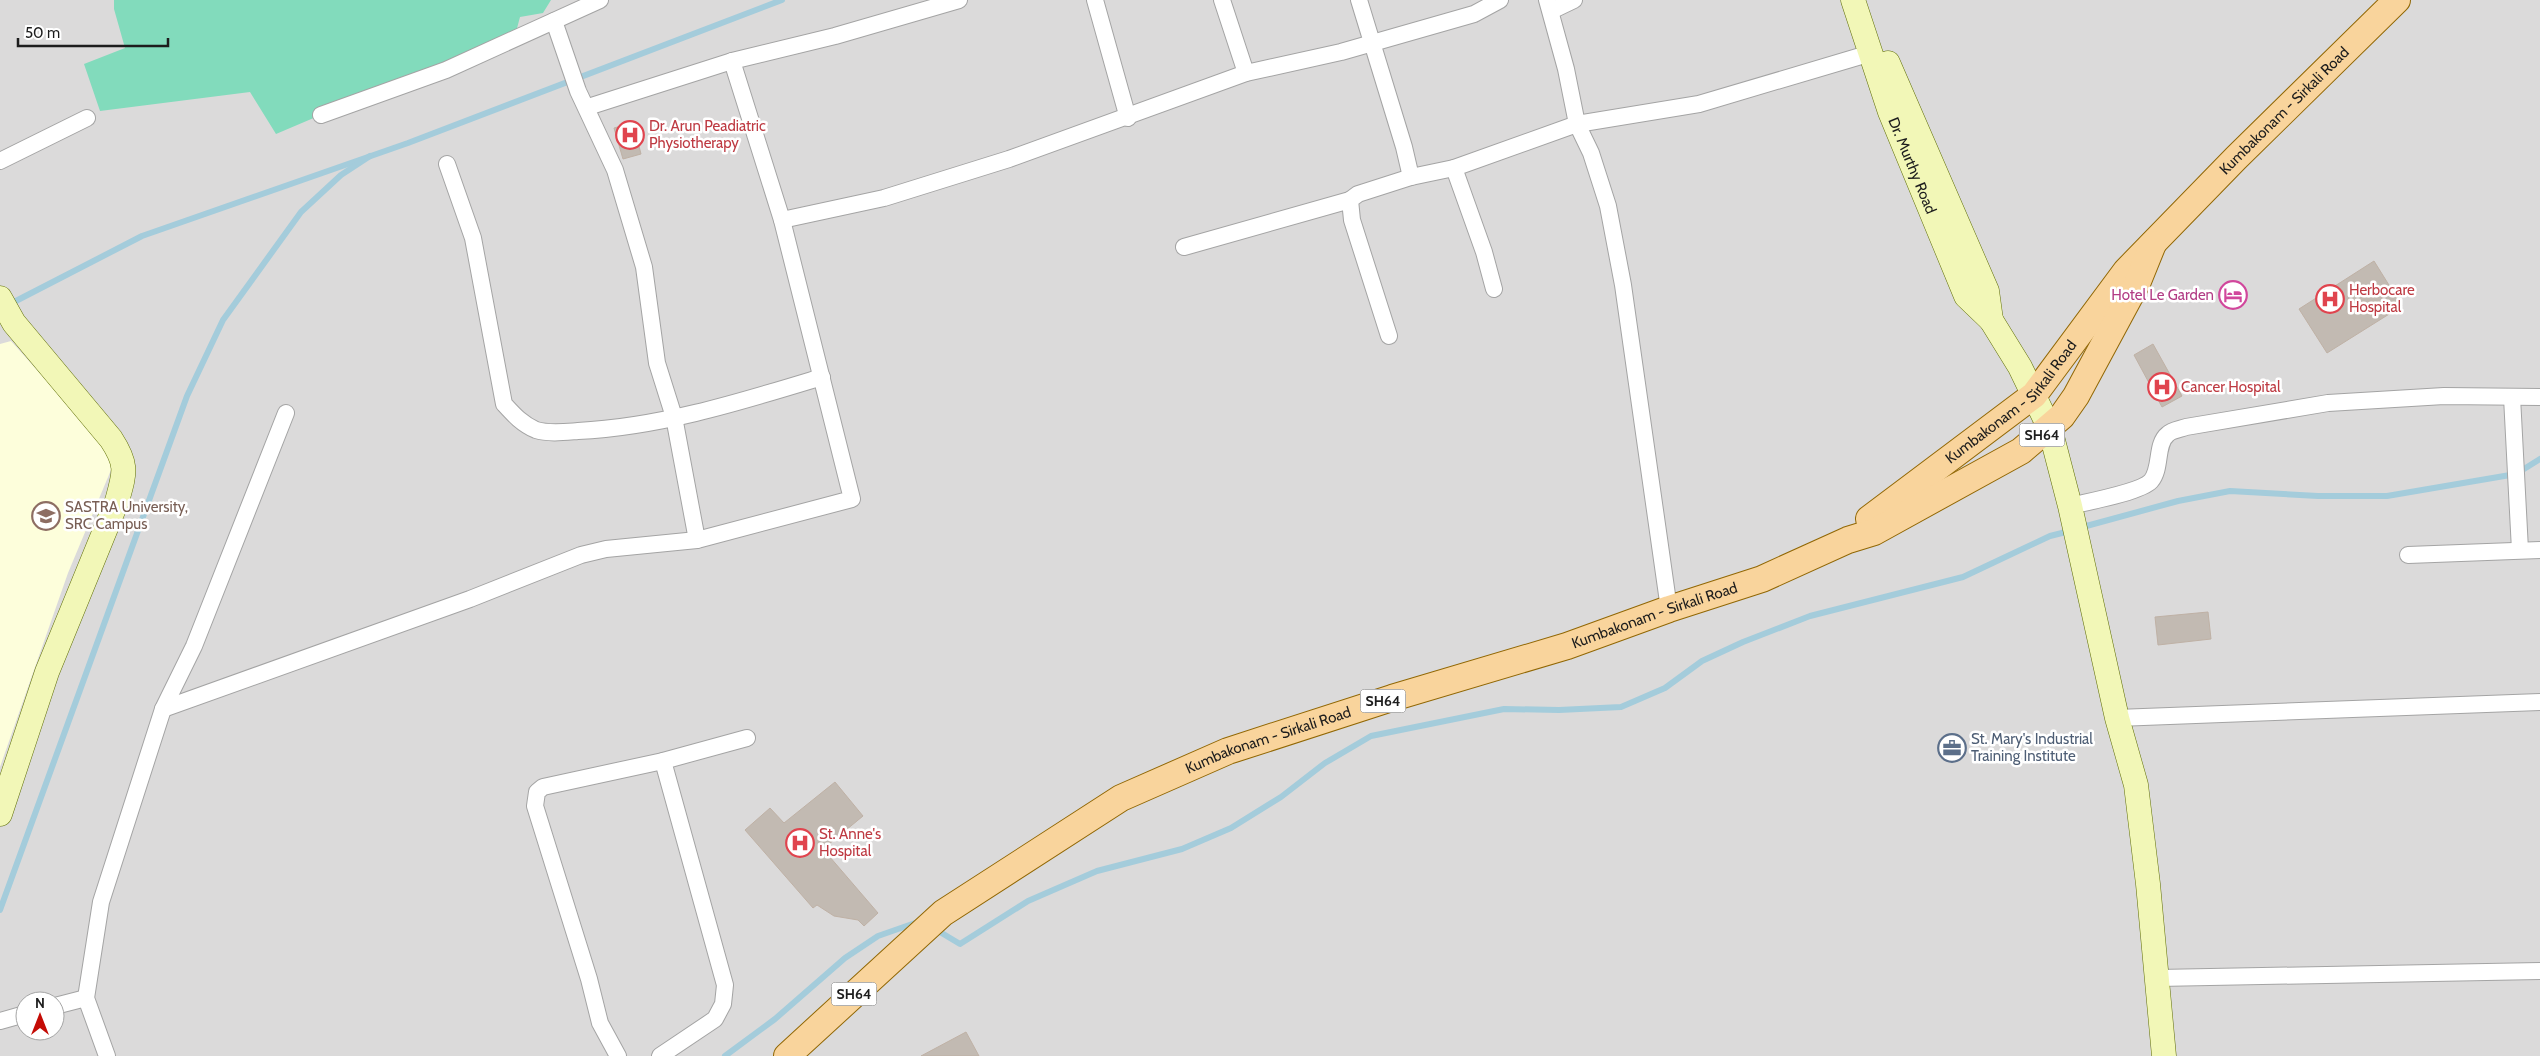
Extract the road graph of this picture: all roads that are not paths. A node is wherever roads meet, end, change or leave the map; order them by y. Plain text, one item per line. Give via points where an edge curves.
1 (600, 0) edge
2 (959, 0) edge
3 (1095, 0) edge
4 (1222, 0) edge
5 (1359, 0) edge
6 (1500, 0) edge
7 (1574, 0) edge
8 (1853, 0) edge
9 (1857, 0) edge
10 (2397, 0) edge
11 (1549, 5) edge
12 (554, 21) junction
13 (1373, 42) junction
14 (1871, 53) junction
15 (732, 61) junction
16 (1246, 73) junction
17 (588, 107) junction
18 (321, 115) dead end
19 (87, 118) dead end
20 (1128, 118) junction
21 (1577, 124) junction
22 (0, 161) edge
23 (447, 164) dead end
24 (1454, 168) junction
25 (1411, 176) junction
26 (1350, 200) junction
27 (782, 220) junction
28 (2154, 244) junction
29 (1184, 248) dead end
30 (1494, 289) dead end
31 (0, 298) edge
32 (1991, 320) junction
33 (1389, 336) dead end
34 (822, 377) junction
35 (2034, 395) junction
36 (2512, 397) junction
37 (2540, 397) edge
38 (286, 413) dead end
39 (674, 417) junction
40 (2050, 428) junction
41 (2071, 512) junction
42 (697, 540) junction
43 (1848, 540) junction
44 (2520, 550) junction
45 (2540, 550) edge
46 (2408, 555) dead end
47 (1669, 609) junction
48 (2540, 702) edge
49 (163, 710) junction
50 (2117, 718) junction
51 (747, 738) dead end
52 (662, 761) junction
53 (0, 814) edge
54 (2540, 971) edge
55 (2158, 978) junction
56 (86, 998) junction
57 (65, 1003) edge
58 (15, 1017) edge
59 (0, 1021) edge
60 (107, 1056) edge
61 (618, 1056) edge
62 (660, 1056) edge
63 (787, 1056) edge
64 (2164, 1056) edge

1 - 12 street
2 - 15 street via 835,36
3 - 20 street
4 - 16 street
5 - 13 street
6 - 13 street via 1474,14
7 - 11 street
8 - 14 main road, Dr. Murthy Road
9 - 32 main road, Dr. Murthy Road via 1884,53 1987,291
10 - 28 main road, Kumbakonam - Sirkali Road / SH64 via 2236,158
11 - 21 street
12 - 17 street via 578,91
12 - 18 street via 446,70
13 - 16 street
13 - 25 street
14 - 21 street via 1699,104
14 - 32 main road, Dr. Murthy Road via 1890,112 1966,296
15 - 17 street
15 - 27 street
16 - 20 street
17 - 39 street via 615,170 644,267 657,363
19 - 22 street
20 - 27 street via 884,198
21 - 24 street
21 - 47 street via 1591,153 1608,206 1623,285
23 - 39 street via 473,238 504,404 518,420 538,430 558,432 605,430
24 - 25 street
24 - 30 street
25 - 26 street via 1358,194
26 - 29 street
26 - 33 street via 1352,220
27 - 34 street
28 - 35 main road, Kumbakonam - Sirkali Road / SH64 via 2126,271
28 - 40 main road, Kumbakonam - Sirkali Road / SH64 via 2138,281 2076,396
31 - 53 main road via 14,323 124,458 116,501 47,672
32 - 35 main road, Dr. Murthy Road
34 - 39 street via 748,400
34 - 42 street via 852,499
35 - 40 main road, Dr. Murthy Road
35 - 43 main road, Kumbakonam - Sirkali Road / SH64 via 1866,521
36 - 37 street
36 - 41 street via 2444,396 2328,403 2186,427 2168,434 2161,445 2151,480 2141,488
36 - 44 street
38 - 49 street via 194,646
39 - 42 street
40 - 41 main road, Dr. Murthy Road
40 - 43 main road, Kumbakonam - Sirkali Road / SH64 via 2021,451 1874,532
41 - 50 main road, Dr. Murthy Road
42 - 49 street via 606,549 581,555 470,599
43 - 47 main road, Kumbakonam - Sirkali Road / SH64 via 1762,579
44 - 45 street
44 - 46 street
47 - 63 main road, Kumbakonam - Sirkali Road / SH64 via 1567,646 1228,751 1121,798 943,912
48 - 50 street
49 - 56 street via 101,902
50 - 55 main road, Dr. Murthy Road via 2136,785
51 - 52 street
52 - 61 street via 544,787 536,792 534,798 600,1023
52 - 62 street via 725,985 723,1004 715,1019
54 - 55 street
55 - 64 main road, Dr. Murthy Road
56 - 57 street
56 - 60 street
58 - 59 street

